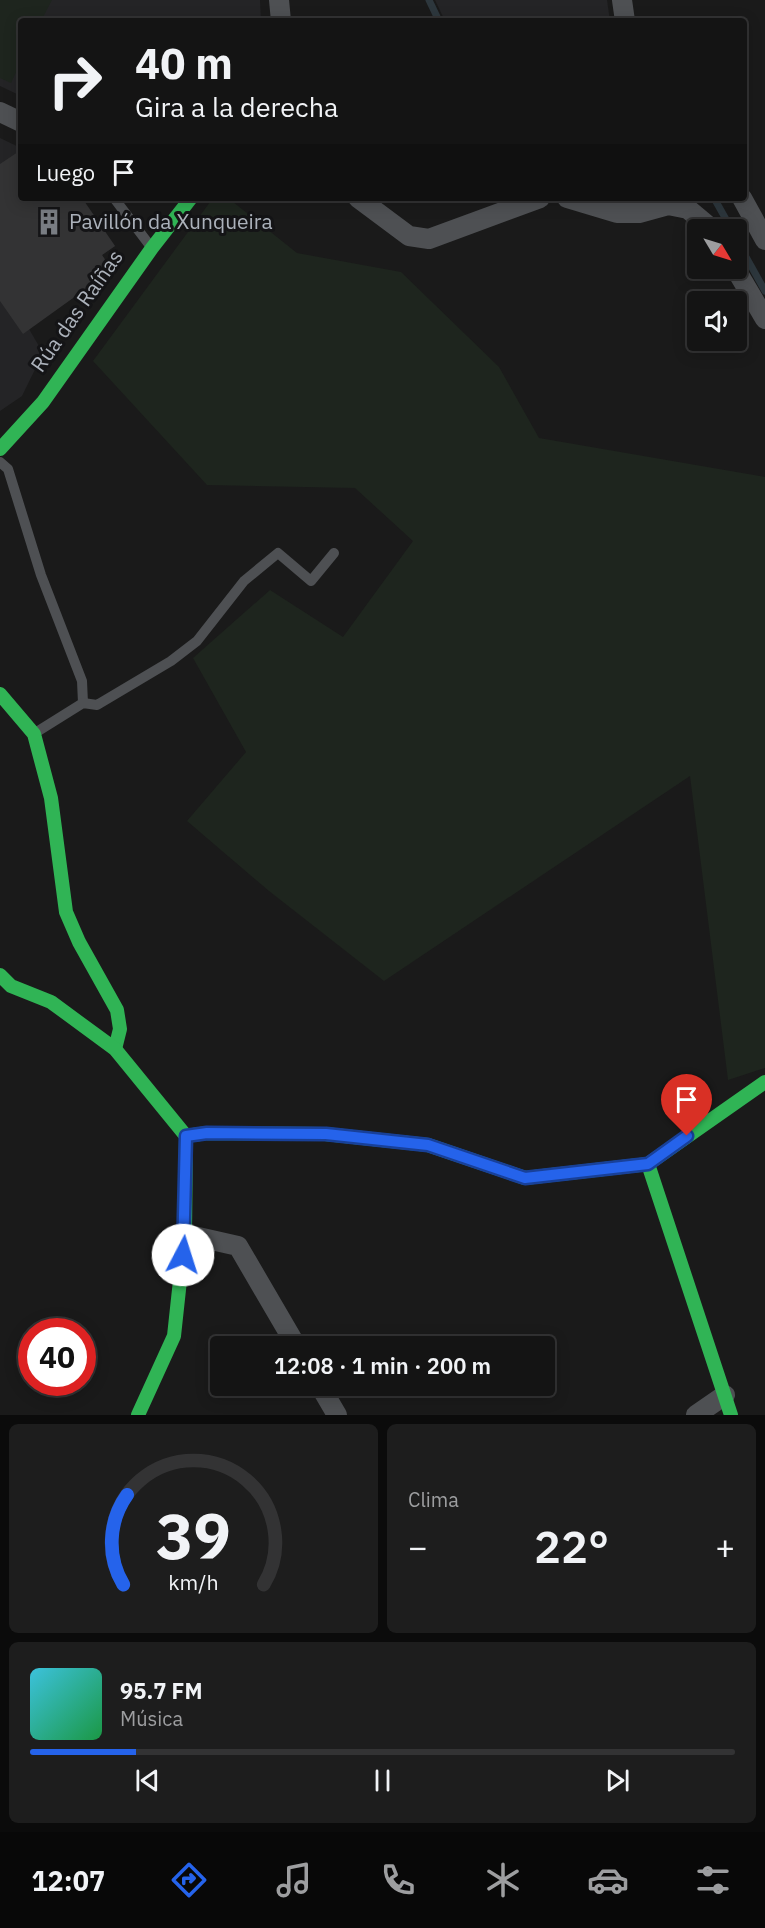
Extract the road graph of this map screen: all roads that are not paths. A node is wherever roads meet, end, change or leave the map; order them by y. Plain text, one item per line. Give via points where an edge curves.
1 (279, 0) edge
2 (621, 0) edge
3 (281, 18) edge
4 (624, 18) edge
5 (0, 112) edge
6 (18, 121) edge
7 (116, 201) edge
8 (185, 201) edge
9 (362, 201) edge
10 (532, 201) edge
11 (577, 201) edge
12 (744, 201) edge
13 (667, 202) edge
14 (699, 219) edge
15 (765, 240) edge
16 (152, 248) junction
17 (741, 279) edge
18 (765, 319) edge
19 (0, 449) edge
20 (0, 462) edge
21 (334, 553) dead end
22 (0, 694) edge
23 (83, 703) junction
24 (34, 734) junction
25 (0, 975) edge
26 (115, 1049) junction
27 (765, 1082) edge
28 (186, 1136) junction
29 (648, 1164) junction
30 (185, 1234) junction
31 (291, 1336) edge
32 (725, 1395) junction
33 (326, 1396) edge
34 (138, 1415) edge
35 (337, 1415) edge
36 (696, 1415) edge
37 (731, 1415) edge

1 - 3 street
2 - 4 street
5 - 6 street
7 - 16 lane
8 - 16 street, Rúa das Raíñas
9 - 10 street via 409,236 429,239
11 - 13 street via 617,213 639,213
12 - 15 street
13 - 14 street via 688,209
16 - 19 street, Rúa das Raíñas via 43,402
17 - 18 street
20 - 23 lane via 8,469 41,575 82,681
21 - 23 lane via 311,581 278,553 244,581 197,641 171,662 97,705
22 - 24 street
23 - 24 lane
24 - 26 street via 51,798 66,912 117,1010 120,1029
25 - 26 street via 11,986 51,1002
26 - 28 street
27 - 29 street
28 - 29 street via 326,1134 428,1145 525,1178
28 - 30 street
29 - 32 street
30 - 31 street via 238,1246
30 - 34 street via 174,1336
32 - 36 street
32 - 37 street
33 - 35 street

